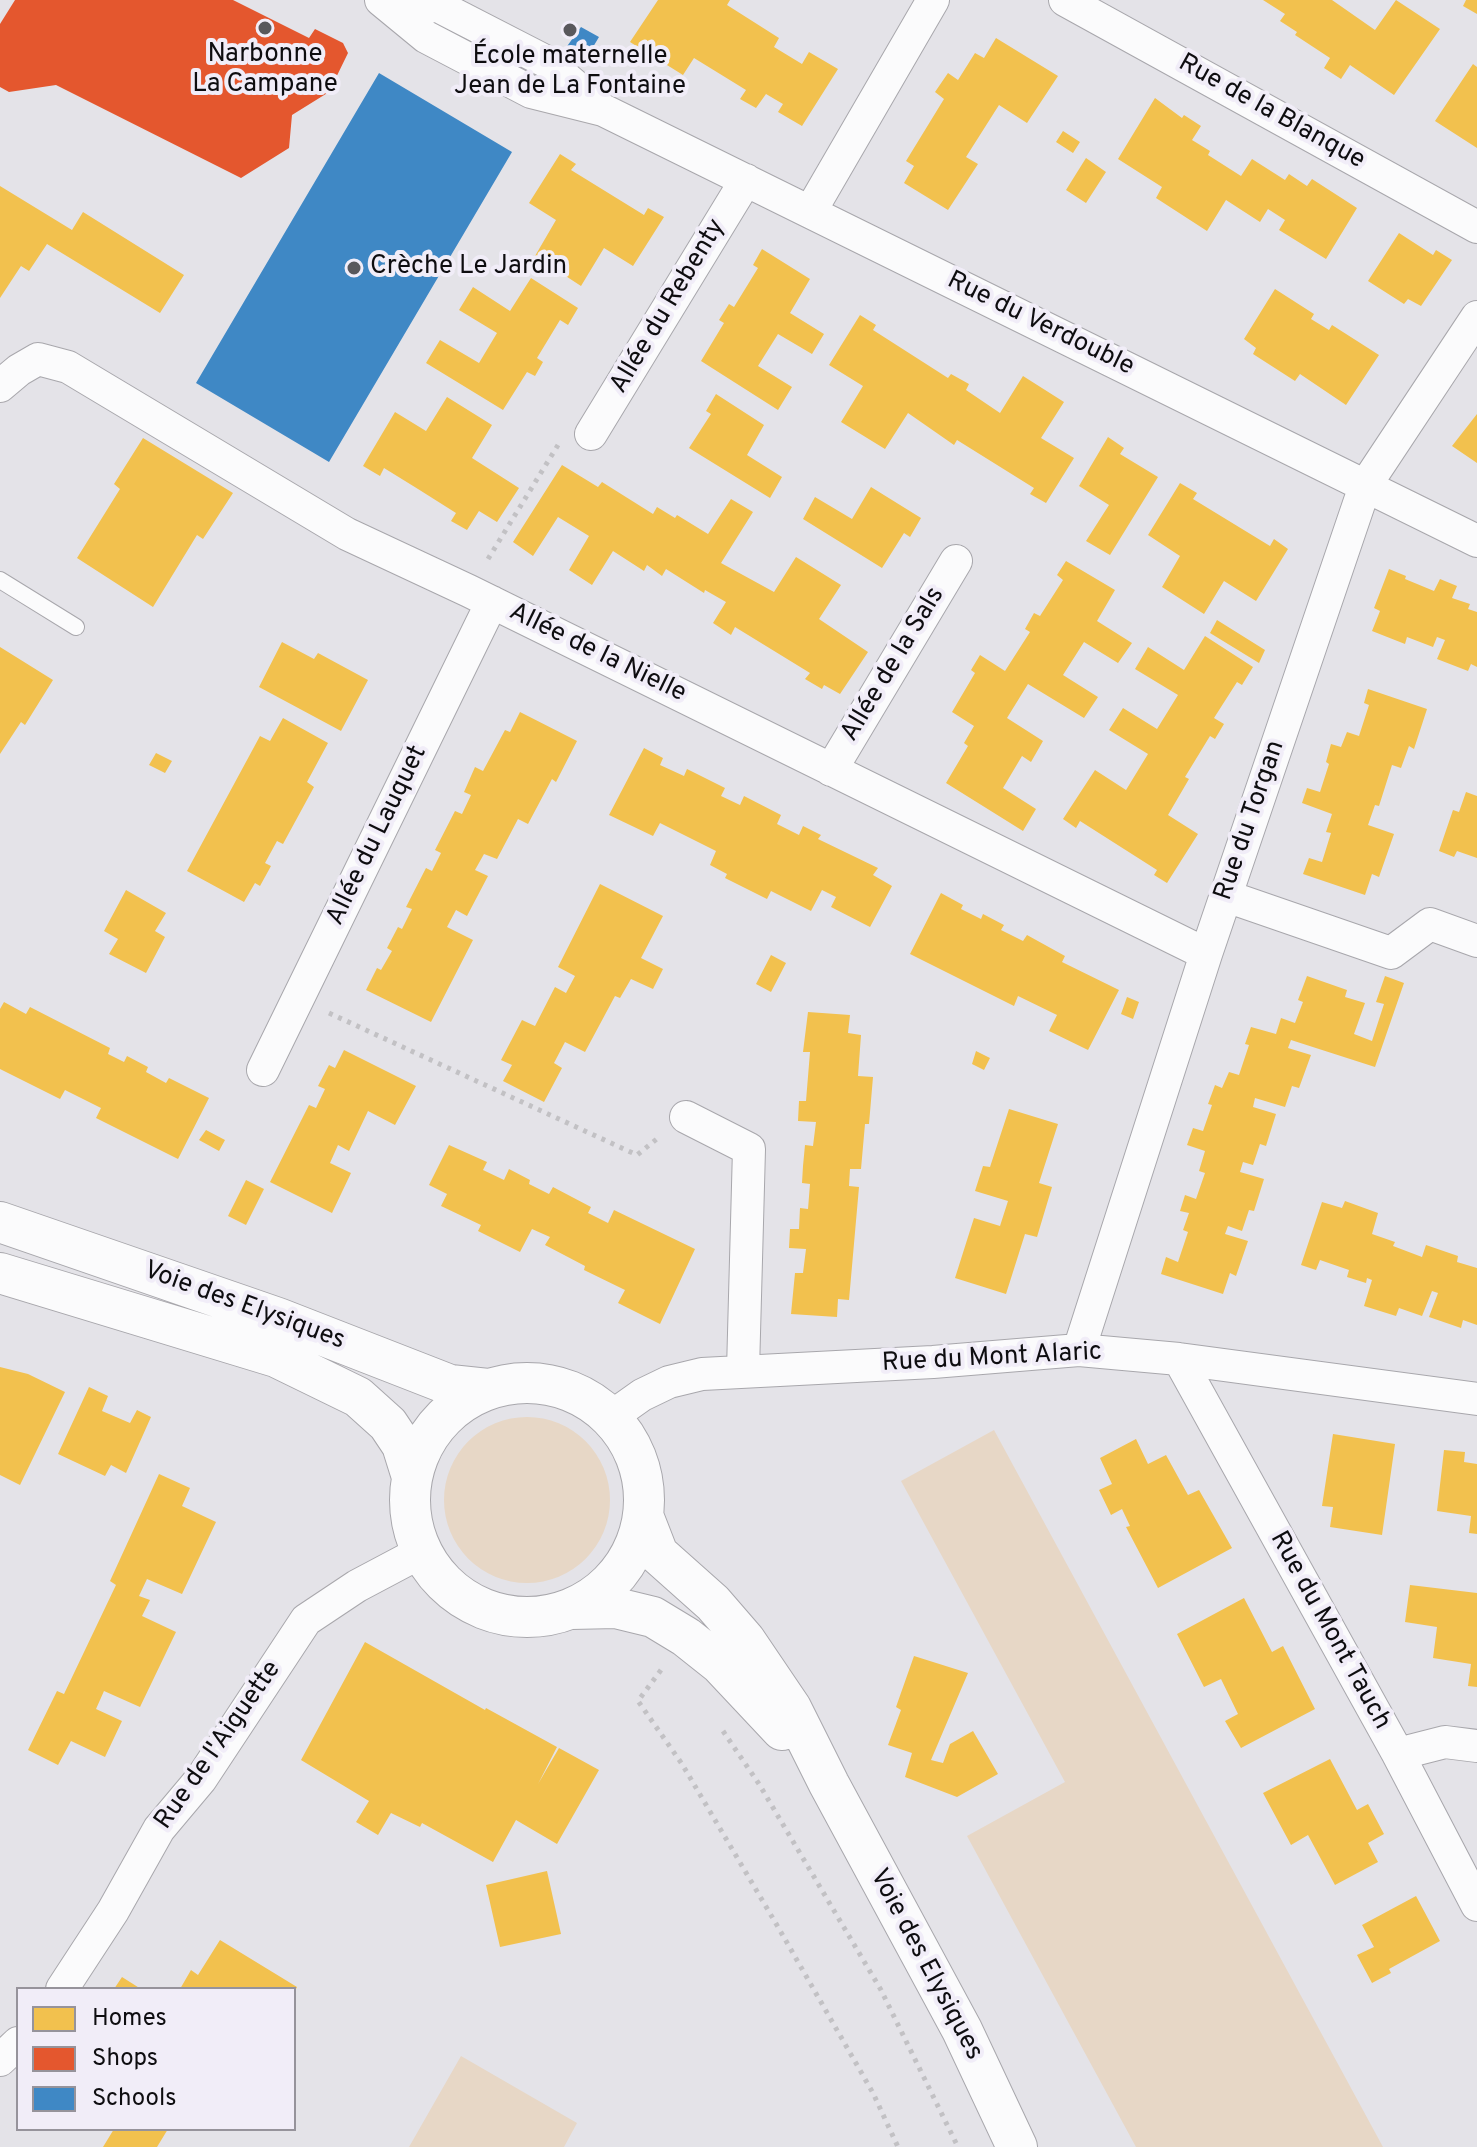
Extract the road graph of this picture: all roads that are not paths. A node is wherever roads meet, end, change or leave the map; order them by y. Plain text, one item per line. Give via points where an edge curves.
1 (381, 0) edge
2 (390, 0) edge
3 (933, 0) edge
4 (1065, 0) edge
5 (603, 110) junction
6 (746, 180) junction
7 (810, 212) junction
8 (1477, 227) edge
9 (1477, 317) edge
10 (0, 386) edge
11 (591, 434) road end
12 (1365, 486) junction
13 (1477, 541) edge
14 (956, 561) dead end
15 (0, 580) edge
16 (480, 596) junction
17 (76, 627) dead end
18 (831, 770) junction
19 (1226, 896) junction
20 (1477, 941) edge
21 (1206, 954) junction
22 (263, 1070) dead end
23 (686, 1117) road end
24 (0, 1222) edge
25 (0, 1273) edge
26 (1079, 1350) junction
27 (1179, 1359) junction
28 (743, 1370) junction
29 (488, 1389) junction
30 (1477, 1399) edge
31 (611, 1417) junction
32 (412, 1477) junction
33 (644, 1518) junction
34 (423, 1551) junction
35 (571, 1609) junction
36 (1477, 1746) edge
37 (1398, 1754) junction
38 (829, 1784) junction
39 (1477, 1905) edge
40 (63, 1987) edge
41 (16, 2045) edge
42 (0, 2060) edge
43 (1017, 2147) edge

1 - 5 street, Rue du Verdouble via 426,37 531,92
2 - 5 street, Rue du Verdouble via 440,7 547,62
3 - 7 street
4 - 8 street, Rue de la Blanque
5 - 6 street, Rue du Verdouble
6 - 7 street, Rue du Verdouble
6 - 11 street, Allée du Rebenty
7 - 12 street, Rue du Verdouble
9 - 12 street, Rue du Torgan
10 - 16 street, Allée de la Nielle via 38,359 68,367 347,534
12 - 13 street, Rue du Verdouble
12 - 19 street, Rue du Torgan
14 - 18 street, Allée de la Sals
15 - 17 lane
16 - 18 street, Allée de la Nielle
16 - 22 street, Allée du Lauquet
18 - 21 street, Allée de la Nielle
19 - 20 street via 1391,953 1430,924
19 - 21 street, Rue du Torgan
21 - 26 street, Rue du Torgan
23 - 28 street via 749,1149
24 - 29 street, Voie des Elysiques via 278,1318 450,1385
25 - 32 street, Voie des Elysiques via 276,1357 344,1390 388,1424 402,1445
26 - 27 street, Rue du Mont Alaric
26 - 28 street, Rue du Mont Alaric
27 - 30 street, Rue du Mont Alaric
27 - 37 street, Rue du Mont Tauch
28 - 31 street, Rue du Mont Alaric via 669,1382
29 - 31 street via 515,1383 552,1385 584,1397
29 - 32 street via 447,1414 422,1447
31 - 33 street via 640,1466
32 - 34 street via 410,1511
33 - 35 street via 620,1573
33 - 38 street, Voie des Elysiques via 658,1554 713,1603 753,1652 791,1708
34 - 35 street via 450,1588 498,1614 532,1618
34 - 40 street, Rue de l'Aiguette via 306,1620 201,1779 159,1829
35 - 38 street, Voie des Elysiques via 616,1608 653,1617 686,1637 720,1664
36 - 37 street via 1445,1742
37 - 39 street, Rue du Mont Tauch
38 - 43 street, Voie des Elysiques via 962,2030
41 - 42 street

